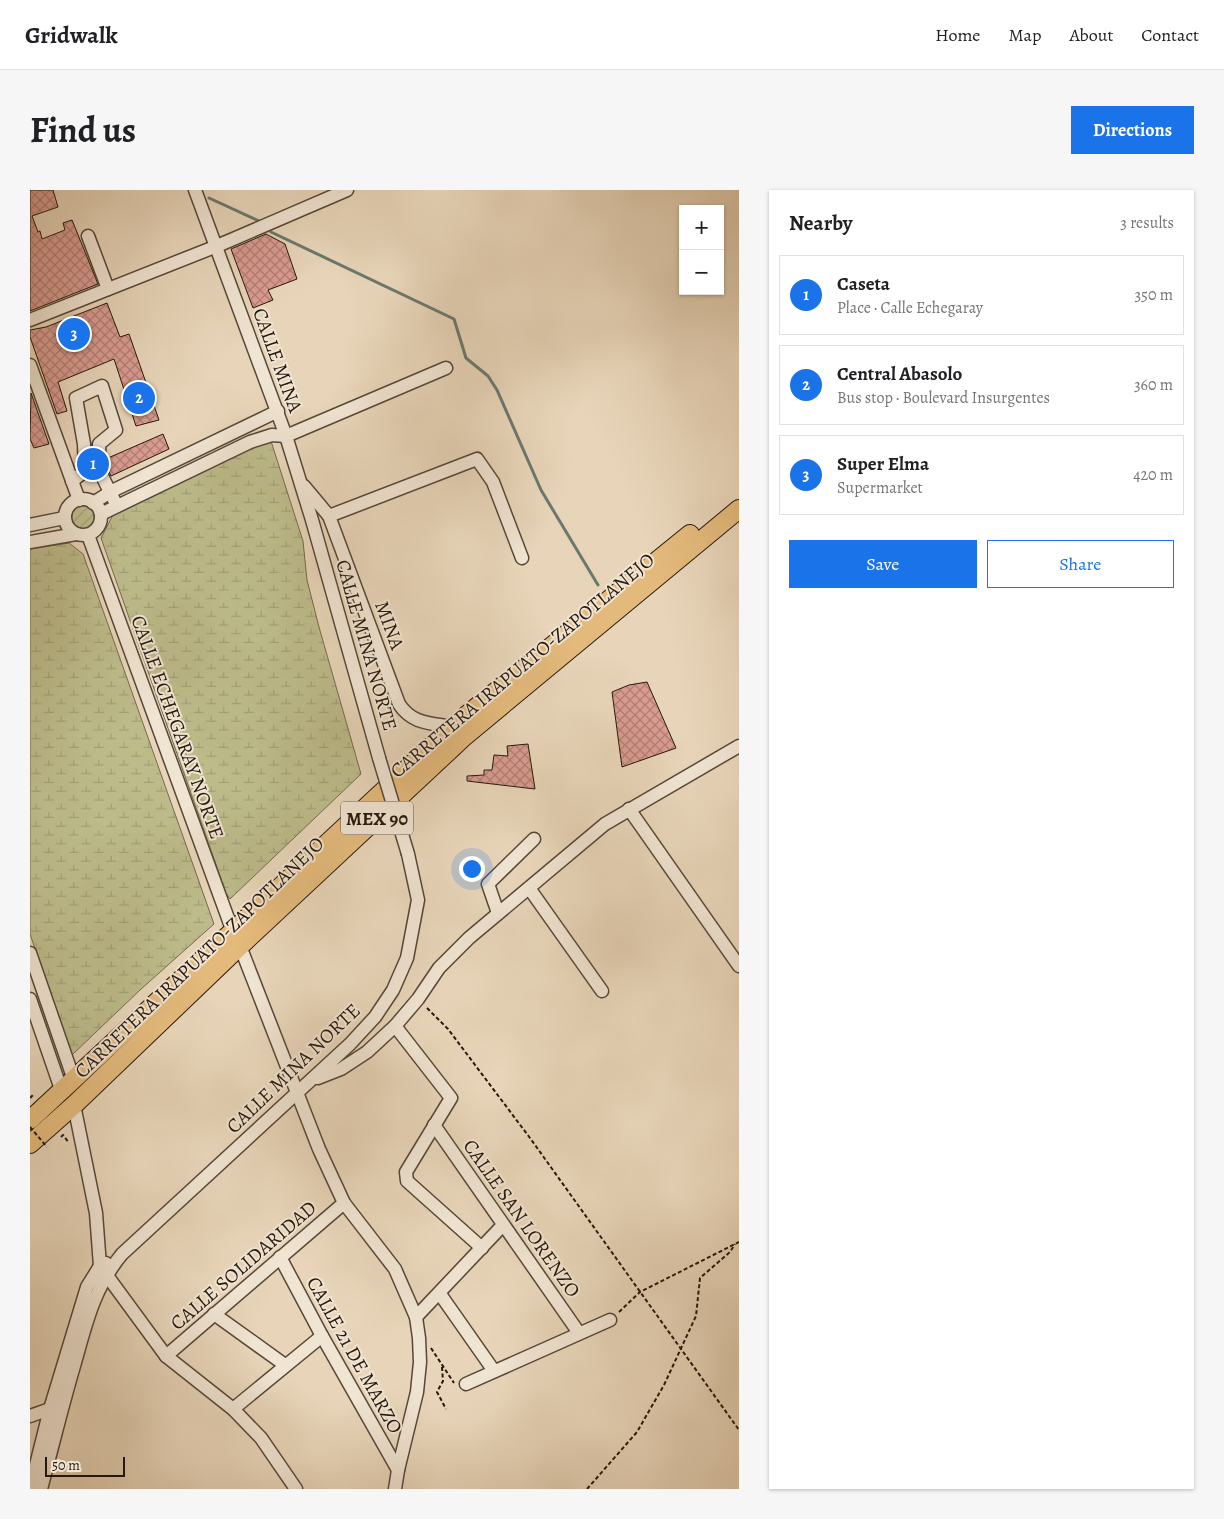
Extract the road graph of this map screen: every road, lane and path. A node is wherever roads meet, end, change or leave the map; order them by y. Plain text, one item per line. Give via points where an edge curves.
1 (195, 190) edge
2 (347, 190) edge
3 (329, 194) edge
4 (88, 236) dead end
5 (217, 246) junction
6 (108, 289) junction
7 (30, 320) edge
8 (30, 365) edge
9 (446, 368) dead end
10 (278, 411) junction
11 (286, 436) junction
12 (72, 481) junction
13 (300, 482) junction
14 (109, 493) junction
15 (739, 495) edge
16 (79, 500) junction
17 (116, 506) junction
18 (97, 508) junction
19 (739, 509) edge
20 (329, 516) junction
21 (64, 518) junction
22 (30, 524) edge
23 (82, 534) junction
24 (30, 542) edge
25 (522, 558) dead end
26 (452, 726) junction
27 (739, 746) edge
28 (629, 809) junction
29 (534, 839) dead end
30 (529, 888) junction
31 (498, 914) junction
32 (237, 939) junction
33 (30, 953) edge
34 (738, 961) edge
35 (602, 991) dead end
36 (30, 999) edge
37 (418, 1000) junction
38 (395, 1026) junction
39 (309, 1082) junction
40 (68, 1086) junction
41 (297, 1093) junction
42 (33, 1096) dead end
43 (30, 1098) edge
44 (74, 1105) junction
45 (30, 1120) edge
46 (434, 1125) junction
47 (30, 1127) edge
48 (55, 1141) dead end
49 (69, 1143) dead end
50 (30, 1144) edge
51 (47, 1147) dead end
52 (344, 1203) junction
53 (503, 1225) junction
54 (739, 1242) edge
55 (735, 1244) junction
56 (482, 1248) junction
57 (280, 1257) junction
58 (103, 1270) junction
59 (640, 1292) junction
60 (440, 1294) junction
61 (214, 1314) junction
62 (416, 1318) junction
63 (610, 1320) joint
64 (579, 1333) junction
65 (322, 1336) junction
66 (420, 1338) junction
67 (680, 1349) junction
68 (166, 1356) junction
69 (285, 1365) junction
70 (442, 1365) junction
71 (494, 1371) junction
72 (466, 1384) joint
73 (233, 1409) junction
74 (446, 1409) dead end
75 (56, 1410) junction
76 (30, 1416) edge
77 (739, 1430) edge
78 (398, 1470) junction
79 (30, 1489) edge
80 (41, 1489) edge
81 (296, 1489) edge
82 (396, 1489) edge
83 (587, 1489) edge

1 - 5 street, CALLE MINA
2 - 3 street
3 - 5 street
4 - 6 street
5 - 6 street
5 - 10 street, CALLE MINA
6 - 7 street
8 - 12 street
9 - 11 street, CALLE MINA
10 - 11 street, CALLE MINA
10 - 14 street
11 - 13 street, CALLE MINA NORTE
11 - 17 street via 272,435 250,442
12 - 14 street via 85,471 76,398 102,386 116,430 99,444 100,472
12 - 16 street
13 - 20 street, MINA
13 - 39 street, CALLE MINA NORTE, bridge via 408,854 418,900 406,958 393,990 375,1017
14 - 17 street
14 - 18 street
15 - 26 highway, MEX 90
16 - 18 street
16 - 21 street via 71,503
17 - 18 street
18 - 23 street via 100,522 96,530
19 - 32 highway, CARRETERA IRAPUATO-ZAPOTLANEJO / MEX 90 via 465,736
20 - 25 street via 477,459 493,482
20 - 26 street, MINA via 407,716 422,722
21 - 22 street
21 - 23 street via 68,528
23 - 24 street
23 - 32 street, CALLE ECHEGARAY NORTE
26 - 32 highway, MEX 90
27 - 28 street
28 - 30 street via 605,824
28 - 34 street
29 - 31 street via 488,884
30 - 31 street
30 - 35 street
31 - 37 street via 439,968
32 - 40 highway, MEX 90
32 - 41 street, CALLE ECHEGARAY NORTE
32 - 44 highway, CARRETERA IRAPUATO-ZAPOTLANEJO / MEX 90
33 - 40 street
36 - 40 street
37 - 38 street
37 - 59 path via 448,1029
38 - 39 street via 367,1052 341,1069
38 - 46 street via 451,1098
39 - 41 street, CALLE MINA NORTE
40 - 45 highway, MEX 90
41 - 52 street, CALLE ECHEGARAY NORTE
41 - 58 street, CALLE MINA NORTE
42 - 43 path
44 - 50 highway, CARRETERA IRAPUATO-ZAPOTLANEJO / MEX 90
44 - 58 street via 96,1213
46 - 53 street, CALLE SAN LORENZO
46 - 56 street via 406,1172 407,1181
47 - 51 path, bridge
48 - 49 path via 63,1135
52 - 57 street, CALLE SOLIDARIDAD
52 - 62 street, CALLE ECHEGARAY NORTE via 395,1269
53 - 56 street
53 - 64 street, CALLE SAN LORENZO
54 - 55 path
55 - 59 path
55 - 67 path via 718,1264 700,1278 696,1316
56 - 60 street
57 - 61 street, CALLE SOLIDARIDAD
57 - 65 street, CALLE 21 DE MARZO
58 - 68 street
58 - 75 street, CALLE MINA NORTE via 75,1343
59 - 63 path
59 - 67 path
60 - 62 street
60 - 71 street
61 - 68 street, CALLE SOLIDARIDAD
61 - 69 street
62 - 66 street, CALLE ECHEGARAY NORTE
63 - 64 street
64 - 71 street
65 - 69 street
65 - 78 street, CALLE 21 DE MARZO
66 - 70 path via 433,1349
66 - 78 street, CALLE ECHEGARAY NORTE via 417,1392
67 - 77 path
67 - 83 path via 637,1432
68 - 73 street
69 - 73 street
70 - 72 path via 456,1385
70 - 74 path via 443,1381 437,1392
71 - 72 street
73 - 81 street via 261,1438
75 - 76 street
75 - 79 street
75 - 80 street
78 - 82 street, CALLE ECHEGARAY NORTE

